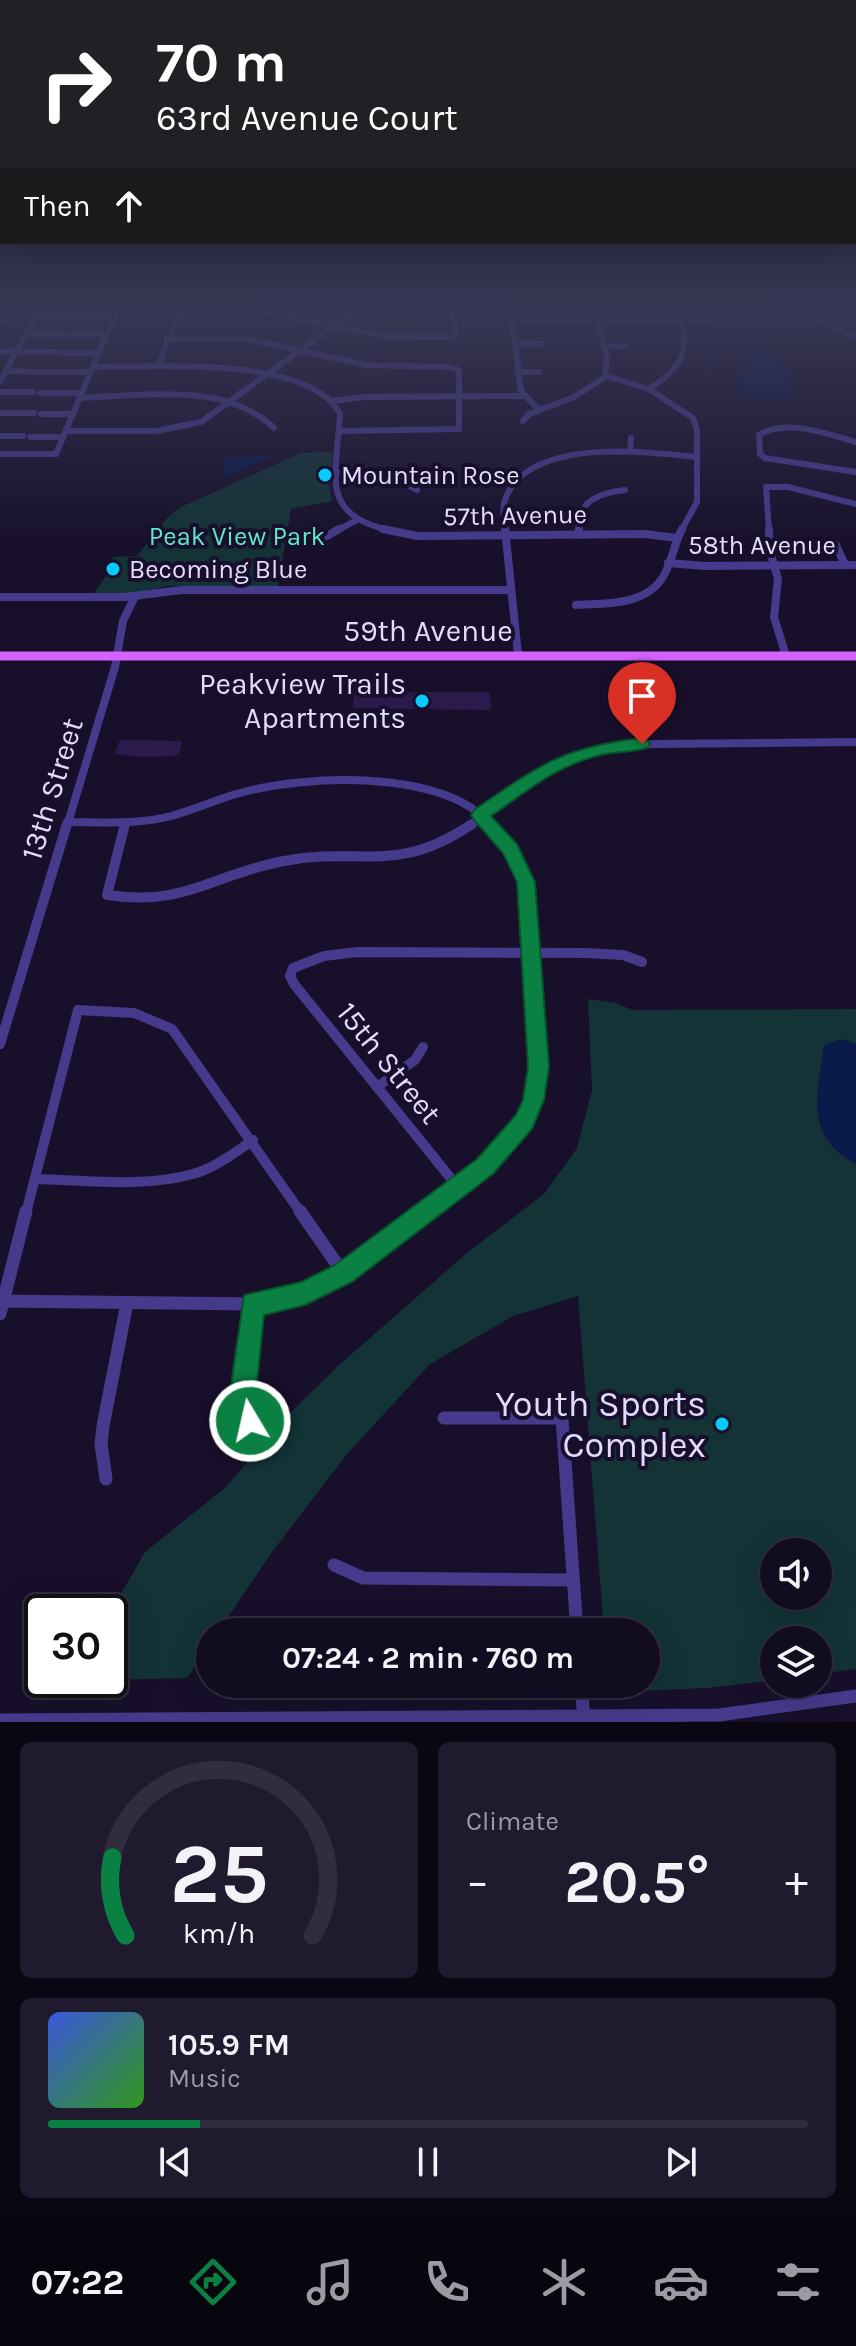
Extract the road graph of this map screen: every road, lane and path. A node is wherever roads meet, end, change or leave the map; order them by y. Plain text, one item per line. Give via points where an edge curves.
1 (84, 387) edge
2 (251, 387) edge
3 (307, 387) edge
4 (459, 387) edge
5 (521, 387) edge
6 (591, 387) edge
7 (644, 387) edge
8 (649, 389) joint
9 (0, 392) edge
10 (80, 396) junction
11 (523, 396) junction
12 (459, 397) junction
13 (333, 401) junction
14 (230, 403) junction
15 (539, 410) junction
16 (0, 413) edge
17 (73, 414) junction
18 (523, 421) dead end
19 (274, 428) dead end
20 (340, 431) junction
21 (64, 434) junction
22 (0, 436) edge
23 (631, 438) dead end
24 (856, 442) edge
25 (630, 451) junction
26 (0, 454) edge
27 (696, 457) junction
28 (335, 472) junction
29 (856, 472) edge
30 (494, 476) dead end
31 (514, 483) junction
32 (417, 490) dead end
33 (625, 490) dead end
34 (856, 504) edge
35 (357, 520) junction
36 (579, 535) junction
37 (327, 536) dead end
38 (506, 536) junction
39 (677, 538) junction
40 (836, 545) dead end
41 (668, 563) junction
42 (845, 565) junction
43 (856, 565) edge
44 (775, 566) junction
45 (511, 590) junction
46 (135, 596) junction
47 (0, 597) edge
48 (89, 597) junction
49 (576, 605) dead end
50 (126, 612) junction
51 (518, 654) junction
52 (116, 655) junction
53 (0, 656) edge
54 (786, 656) junction
55 (856, 656) edge
56 (856, 742) edge
57 (480, 815) junction
58 (67, 822) junction
59 (125, 822) junction
60 (532, 953) junction
61 (642, 962) dead end
62 (0, 1044) edge
63 (423, 1047) dead end
64 (377, 1087) junction
65 (253, 1140) junction
66 (35, 1179) junction
67 (457, 1186) junction
68 (343, 1273) junction
69 (127, 1303) junction
70 (253, 1304) junction
71 (1, 1306) edge
72 (444, 1418) dead end
73 (250, 1421) dead end
74 (106, 1479) dead end
75 (334, 1565) dead end
76 (572, 1580) junction
77 (576, 1618) edge
78 (856, 1696) edge
79 (582, 1698) edge
80 (0, 1720) edge
81 (584, 1720) edge

1 - 10 street
2 - 14 street
3 - 13 street
4 - 12 street
5 - 11 street
6 - 15 street
7 - 8 street
8 - 27 street via 693,418
9 - 10 street
10 - 14 street
10 - 17 street
11 - 12 street
11 - 15 street
12 - 13 street
12 - 20 street via 459,429
13 - 20 street via 340,413
14 - 19 street via 259,412
14 - 21 street via 185,427
15 - 18 street
16 - 17 street
17 - 21 street
20 - 28 street
21 - 22 street
21 - 26 street via 56,454
23 - 25 street
24 - 29 street via 807,429 767,429 759,435 761,455
25 - 27 street
25 - 31 street via 586,453 531,471
27 - 39 street via 696,509
28 - 32 street via 389,475
28 - 35 street via 337,500
30 - 31 street
31 - 38 street via 503,502
33 - 36 street via 585,504 577,516
34 - 44 street via 788,487 765,488
35 - 37 street
35 - 38 street, 57th Avenue via 405,535
36 - 38 street, 57th Avenue
36 - 39 street, 57th Avenue
38 - 45 street
39 - 41 street
40 - 42 street
41 - 44 street, 58th Avenue
41 - 49 street via 657,585 644,595 619,603
42 - 43 street, 58th Avenue
42 - 44 street, 58th Avenue
44 - 54 street via 774,617
45 - 46 street via 182,590
45 - 51 street
46 - 48 street
46 - 50 street, 13th Street
47 - 48 street
48 - 50 street via 117,599
50 - 52 street, 13th Street
51 - 52 main road, 59th Avenue
51 - 54 main road, 59th Avenue
52 - 53 main road, 59th Avenue
52 - 58 street, 13th Street
54 - 55 main road, 59th Avenue
56 - 57 street via 608,747 549,767
57 - 59 street via 458,800 414,785 355,779 271,785 169,817
57 - 59 street via 436,846 406,856 285,860 172,898 126,899 107,895
57 - 60 street via 520,865
58 - 59 street
58 - 62 street, 13th Street
60 - 61 street via 623,955
60 - 64 street, 15th Street via 357,952 324,956 293,968 294,984
60 - 67 street via 539,1067 534,1100 505,1146
63 - 64 street via 415,1060
64 - 67 street, 15th Street
65 - 66 street via 190,1175
65 - 66 street via 172,1029 134,1013 78,1010
65 - 68 street
66 - 71 street
67 - 68 street
68 - 70 street via 305,1293
69 - 70 street
69 - 71 street
69 - 74 street via 103,1426
70 - 73 street via 243,1392
72 - 76 street via 562,1418
75 - 76 street via 363,1578
76 - 77 street
78 - 81 street via 719,1715
79 - 81 street
80 - 81 street

